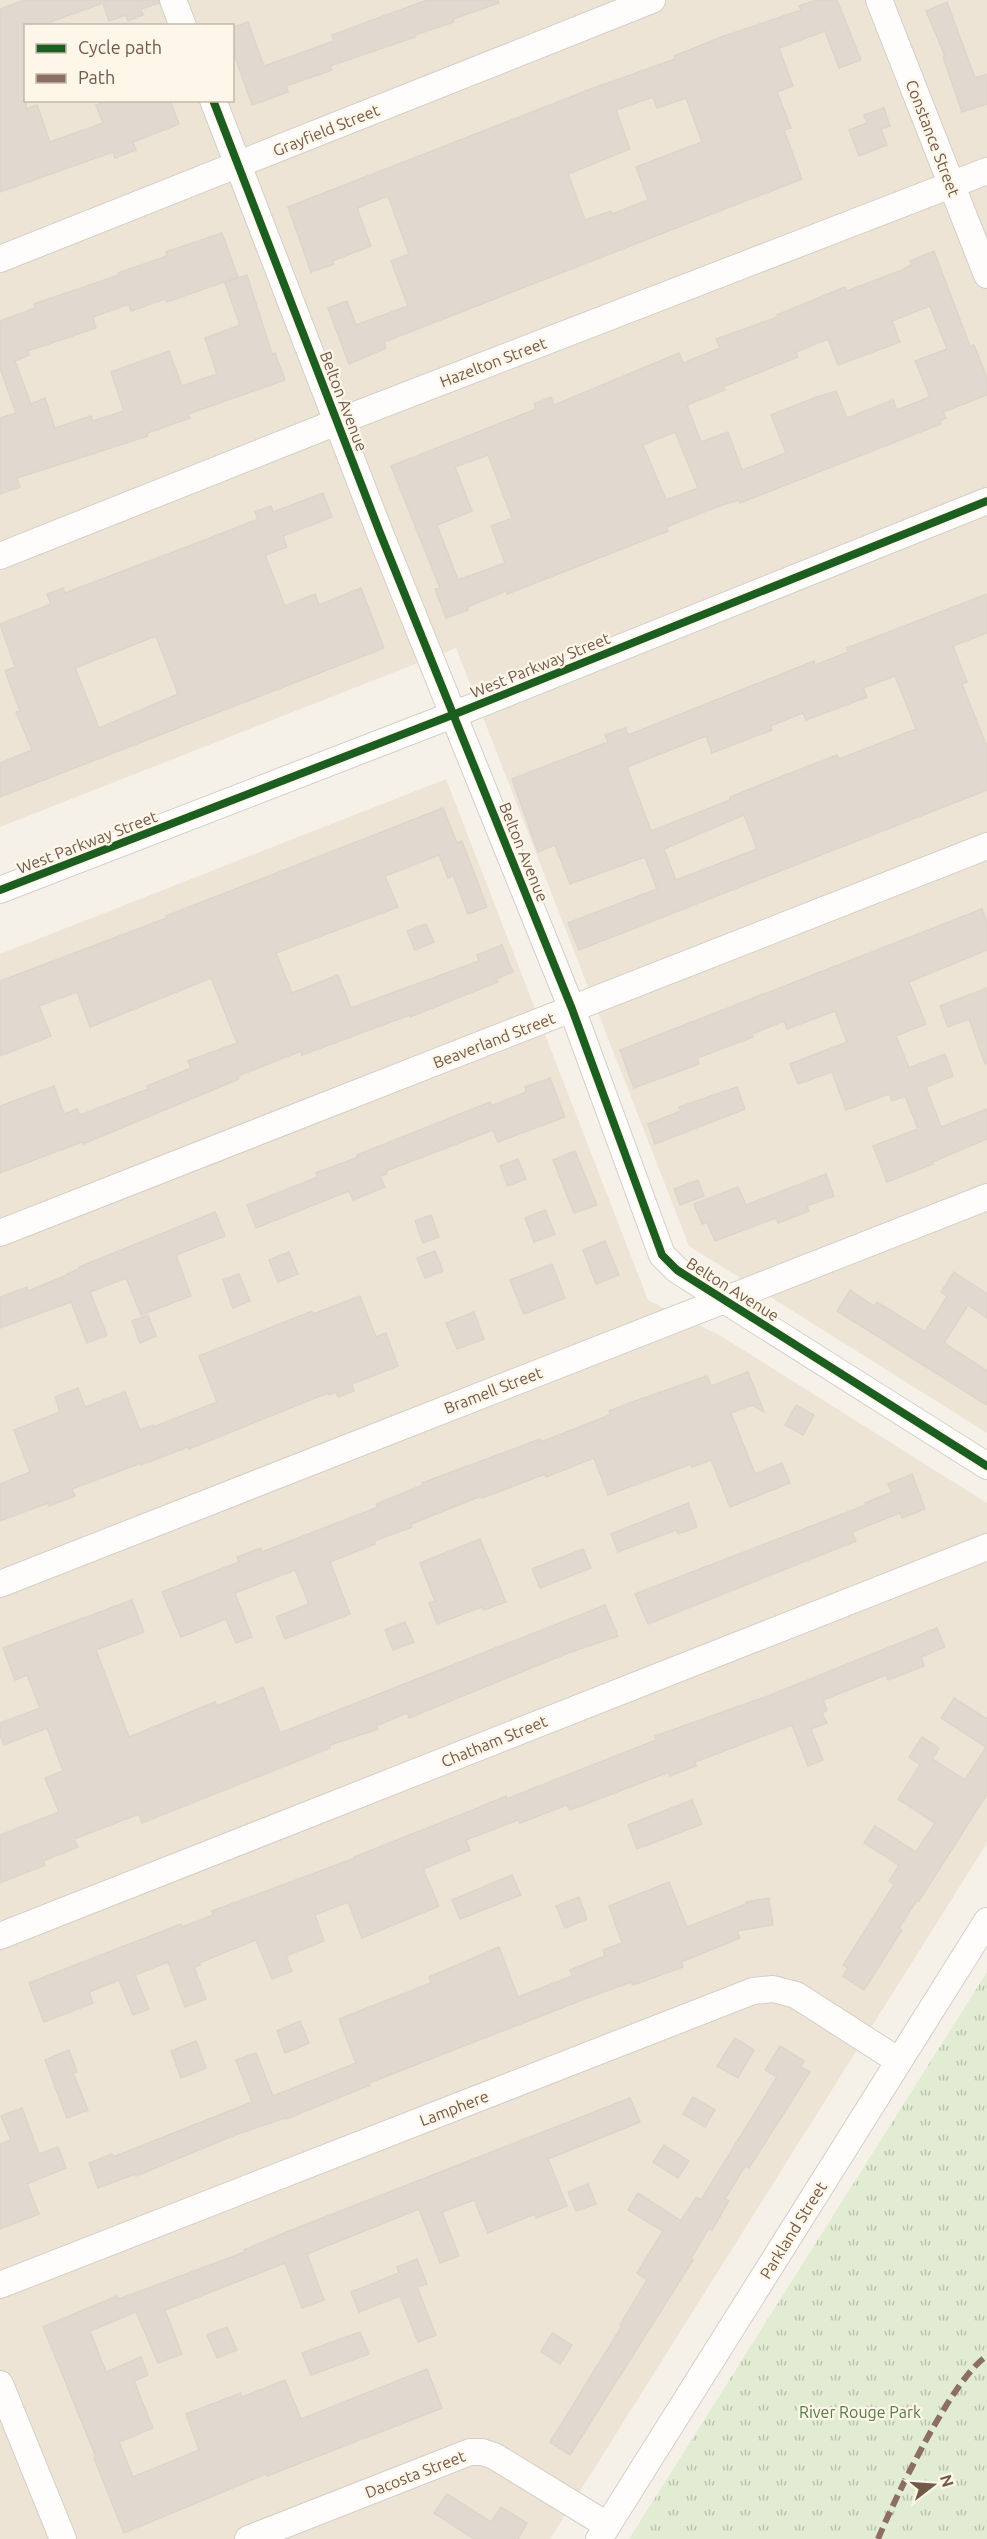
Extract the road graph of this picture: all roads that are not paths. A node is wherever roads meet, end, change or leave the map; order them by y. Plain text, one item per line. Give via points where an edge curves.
1 (173, 0) edge
2 (652, 0) edge
3 (879, 0) edge
4 (182, 24) edge
5 (214, 102) edge
6 (238, 165) junction
7 (987, 171) edge
8 (952, 185) junction
9 (0, 259) edge
10 (987, 275) edge
11 (337, 422) junction
12 (987, 501) edge
13 (0, 556) edge
14 (455, 714) junction
15 (987, 846) edge
16 (0, 890) edge
17 (572, 1009) junction
18 (987, 1197) edge
19 (0, 1233) edge
20 (724, 1300) junction
21 (987, 1466) edge
22 (987, 1547) edge
23 (0, 1584) edge
24 (987, 1921) edge
25 (0, 1936) edge
26 (899, 2061) junction
27 (0, 2286) edge
28 (0, 2384) edge
29 (603, 2532) edge
30 (63, 2539) edge
31 (248, 2539) edge

1 - 4 street
2 - 6 street, Grayfield Street
3 - 8 street, Constance Street
5 - 6 street, Belton Avenue
6 - 9 street, Grayfield Street
6 - 11 street, Belton Avenue
7 - 8 street, Hazelton Street
8 - 10 street, Constance Street
8 - 11 street, Hazelton Street
11 - 13 street, Hazelton Street
11 - 14 street, Belton Avenue
12 - 14 street, West Parkway Street
14 - 16 street, West Parkway Street
14 - 17 street, Belton Avenue
15 - 17 street, Beaverland Street
17 - 19 street, Beaverland Street
17 - 20 street, Belton Avenue via 662,1254 676,1270
18 - 20 street, Bramell Street
20 - 21 street, Belton Avenue
20 - 23 street, Bramell Street
22 - 25 street, Chatham Street
24 - 26 street, Parkland Street
26 - 27 street, Lamphere via 796,1995 772,1989 753,1991
26 - 29 street, Parkland Street
28 - 30 street
29 - 31 street, Dacosta Street via 494,2456 470,2452

